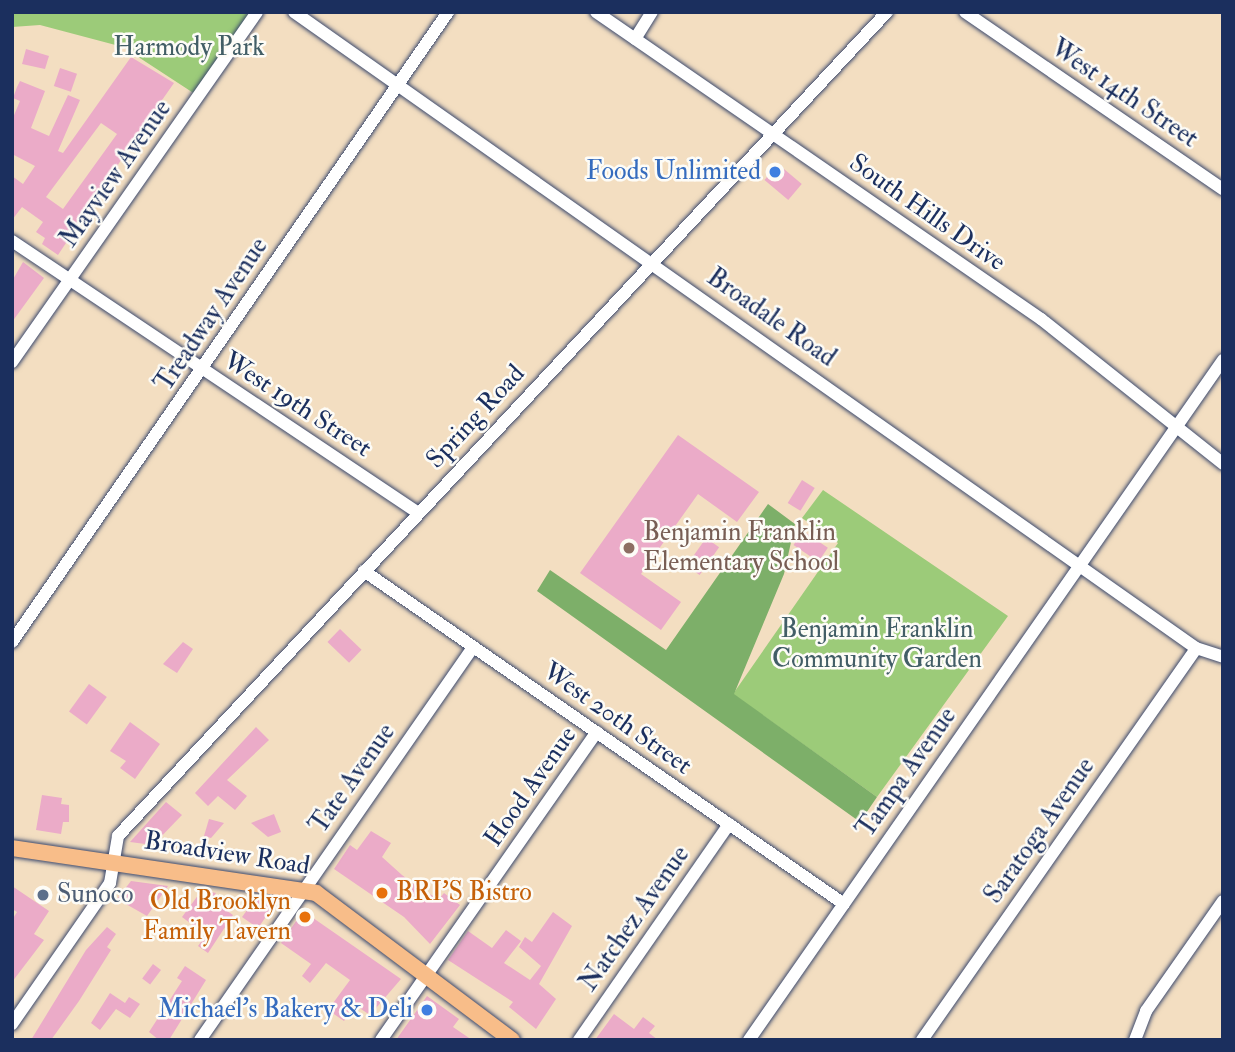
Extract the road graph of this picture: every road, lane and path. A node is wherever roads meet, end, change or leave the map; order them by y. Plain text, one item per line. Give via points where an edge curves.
1 (257, 12) edge
2 (294, 12) edge
3 (448, 12) edge
4 (596, 12) edge
5 (653, 12) edge
6 (887, 12) edge
7 (965, 12) edge
8 (635, 39) junction
9 (397, 84) junction
10 (773, 134) junction
11 (1223, 189) edge
12 (12, 241) edge
13 (653, 263) junction
14 (69, 280) junction
15 (1223, 360) edge
16 (12, 362) edge
17 (203, 370) junction
18 (1177, 425) junction
19 (1223, 464) edge
20 (418, 513) junction
21 (1081, 563) junction
22 (364, 571) junction
23 (12, 642) edge
24 (472, 648) junction
25 (1196, 648) junction
26 (1223, 657) edge
27 (597, 732) junction
28 (729, 824) junction
29 (12, 848) edge
30 (112, 861) junction
31 (304, 889) junction
32 (1223, 901) edge
33 (844, 904) junction
34 (427, 974) junction
35 (12, 1024) edge
36 (200, 1040) edge
37 (382, 1040) edge
38 (512, 1040) edge
39 (579, 1040) edge
40 (749, 1040) edge
41 (922, 1040) edge
42 (1135, 1040) edge

1 - 14 street, Mayview Avenue
2 - 9 street, Broadale Road
3 - 9 street, Treadway Avenue
4 - 8 street, South Hills Drive
5 - 8 street
6 - 10 street, Spring Road
7 - 11 street, West 14th Street
8 - 10 street, South Hills Drive
9 - 13 street, Broadale Road
9 - 17 street, Treadway Avenue
10 - 13 street, Spring Road
10 - 18 street, South Hills Drive via 1041,319
12 - 14 street, West 19th Street
13 - 20 street, Spring Road
13 - 21 street, Broadale Road
14 - 16 street, Mayview Avenue
14 - 17 street, West 19th Street
15 - 18 street, Tampa Avenue
17 - 20 street, West 19th Street
17 - 23 street, Treadway Avenue
18 - 19 street, South Hills Drive
18 - 21 street, Tampa Avenue
20 - 22 street, Spring Road
21 - 25 street, Broadale Road
21 - 33 street, Tampa Avenue
22 - 24 street, West 20th Street
22 - 30 street, Spring Road via 118,836
24 - 27 street, West 20th Street
24 - 31 street, Tate Avenue
25 - 26 street, Broadale Road
25 - 41 street, Saratoga Avenue
27 - 28 street, West 20th Street
27 - 34 street, Hood Avenue
28 - 33 street, West 20th Street
28 - 39 street, Natchez Avenue
29 - 30 main road, Broadview Road
30 - 31 main road, Broadview Road
30 - 35 street, Spring Road via 110,883
31 - 34 main road, Broadview Road via 342,908
31 - 36 street, Tate Avenue
32 - 42 street via 1146,1011
33 - 40 street, Tampa Avenue
34 - 37 street, Hood Avenue
34 - 38 main road, Broadview Road

